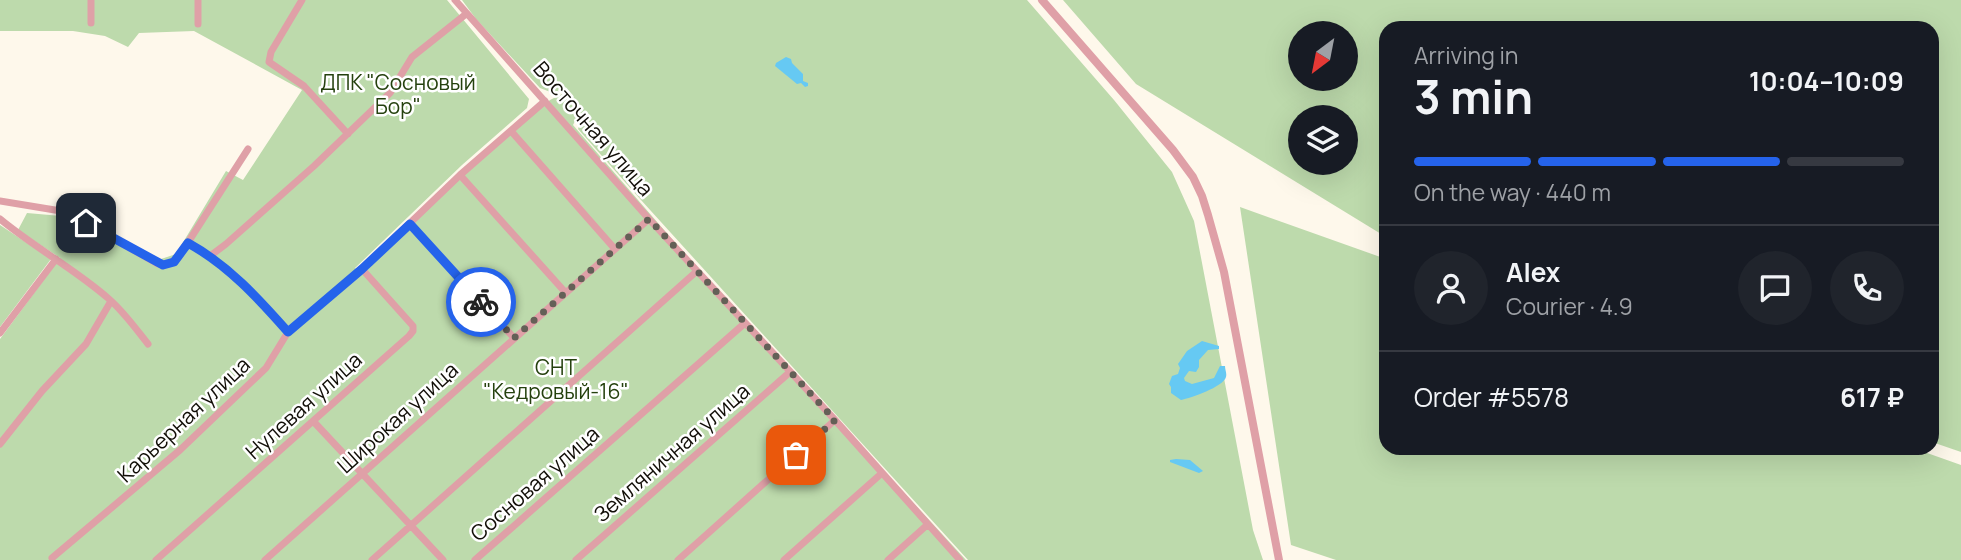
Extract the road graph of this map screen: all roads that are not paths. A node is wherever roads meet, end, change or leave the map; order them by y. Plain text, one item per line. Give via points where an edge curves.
1 (91, 0) edge
2 (198, 0) edge
3 (302, 0) edge
4 (455, 0) edge
5 (1042, 0) edge
6 (466, 14) junction
7 (91, 23) dead end
8 (198, 24) dead end
9 (545, 101) junction
10 (512, 131) junction
11 (348, 134) junction
12 (248, 149) dead end
13 (460, 174) junction
14 (0, 201) edge
15 (0, 219) edge
16 (649, 219) junction
17 (410, 224) junction
18 (188, 243) junction
19 (614, 248) junction
20 (210, 256) junction
21 (56, 259) junction
22 (362, 269) junction
23 (697, 271) junction
24 (565, 292) junction
25 (111, 300) junction
26 (745, 323) junction
27 (288, 332) junction
28 (0, 333) edge
29 (514, 338) junction
30 (148, 344) dead end
31 (790, 372) junction
32 (835, 420) junction
33 (313, 422) junction
34 (0, 444) edge
35 (882, 473) junction
36 (362, 474) junction
37 (412, 525) junction
38 (927, 525) junction
39 (52, 558) dead end
40 (156, 560) edge
41 (265, 560) edge
42 (372, 560) edge
43 (443, 560) edge
44 (475, 560) edge
45 (576, 560) edge
46 (678, 560) edge
47 (784, 560) edge
48 (888, 560) edge
49 (960, 560) edge
50 (1279, 560) edge

1 - 7 street
2 - 8 street
3 - 11 street via 269,62 304,86
4 - 6 street, Восточная улица
5 - 50 street via 1173,150 1202,196 1224,272
6 - 9 street, Восточная улица
6 - 11 street via 412,57 390,93
9 - 10 street, Карьерная улица
9 - 16 street, Восточная улица
10 - 13 street, Карьерная улица
10 - 19 street
11 - 20 street
12 - 18 street
13 - 17 street, Карьерная улица
13 - 24 street
14 - 18 street via 61,211 163,265 174,262
15 - 21 street
16 - 19 street, Широкая улица
16 - 23 street, Восточная улица
17 - 22 street, Карьерная улица
17 - 29 street
18 - 20 street
19 - 24 street, Широкая улица
20 - 27 street via 252,291
21 - 25 street
21 - 28 street
22 - 27 street, Карьерная улица
22 - 33 street, Нулевая улица via 413,331
23 - 26 street, Восточная улица
23 - 37 street
24 - 29 street, Широкая улица
25 - 30 street
25 - 34 street via 78,354
26 - 31 street, Восточная улица
26 - 44 street, Сосновая улица
27 - 39 street, Карьерная улица via 266,368 242,391
29 - 36 street, Широкая улица
31 - 32 street, Восточная улица
31 - 45 street, Земляничная улица
32 - 35 street, Восточная улица
32 - 46 street
33 - 36 street
33 - 40 street, Нулевая улица
35 - 38 street, Восточная улица
35 - 47 street
36 - 37 street
36 - 41 street, Широкая улица
37 - 42 street
37 - 43 street
38 - 48 street
38 - 49 street, Восточная улица

